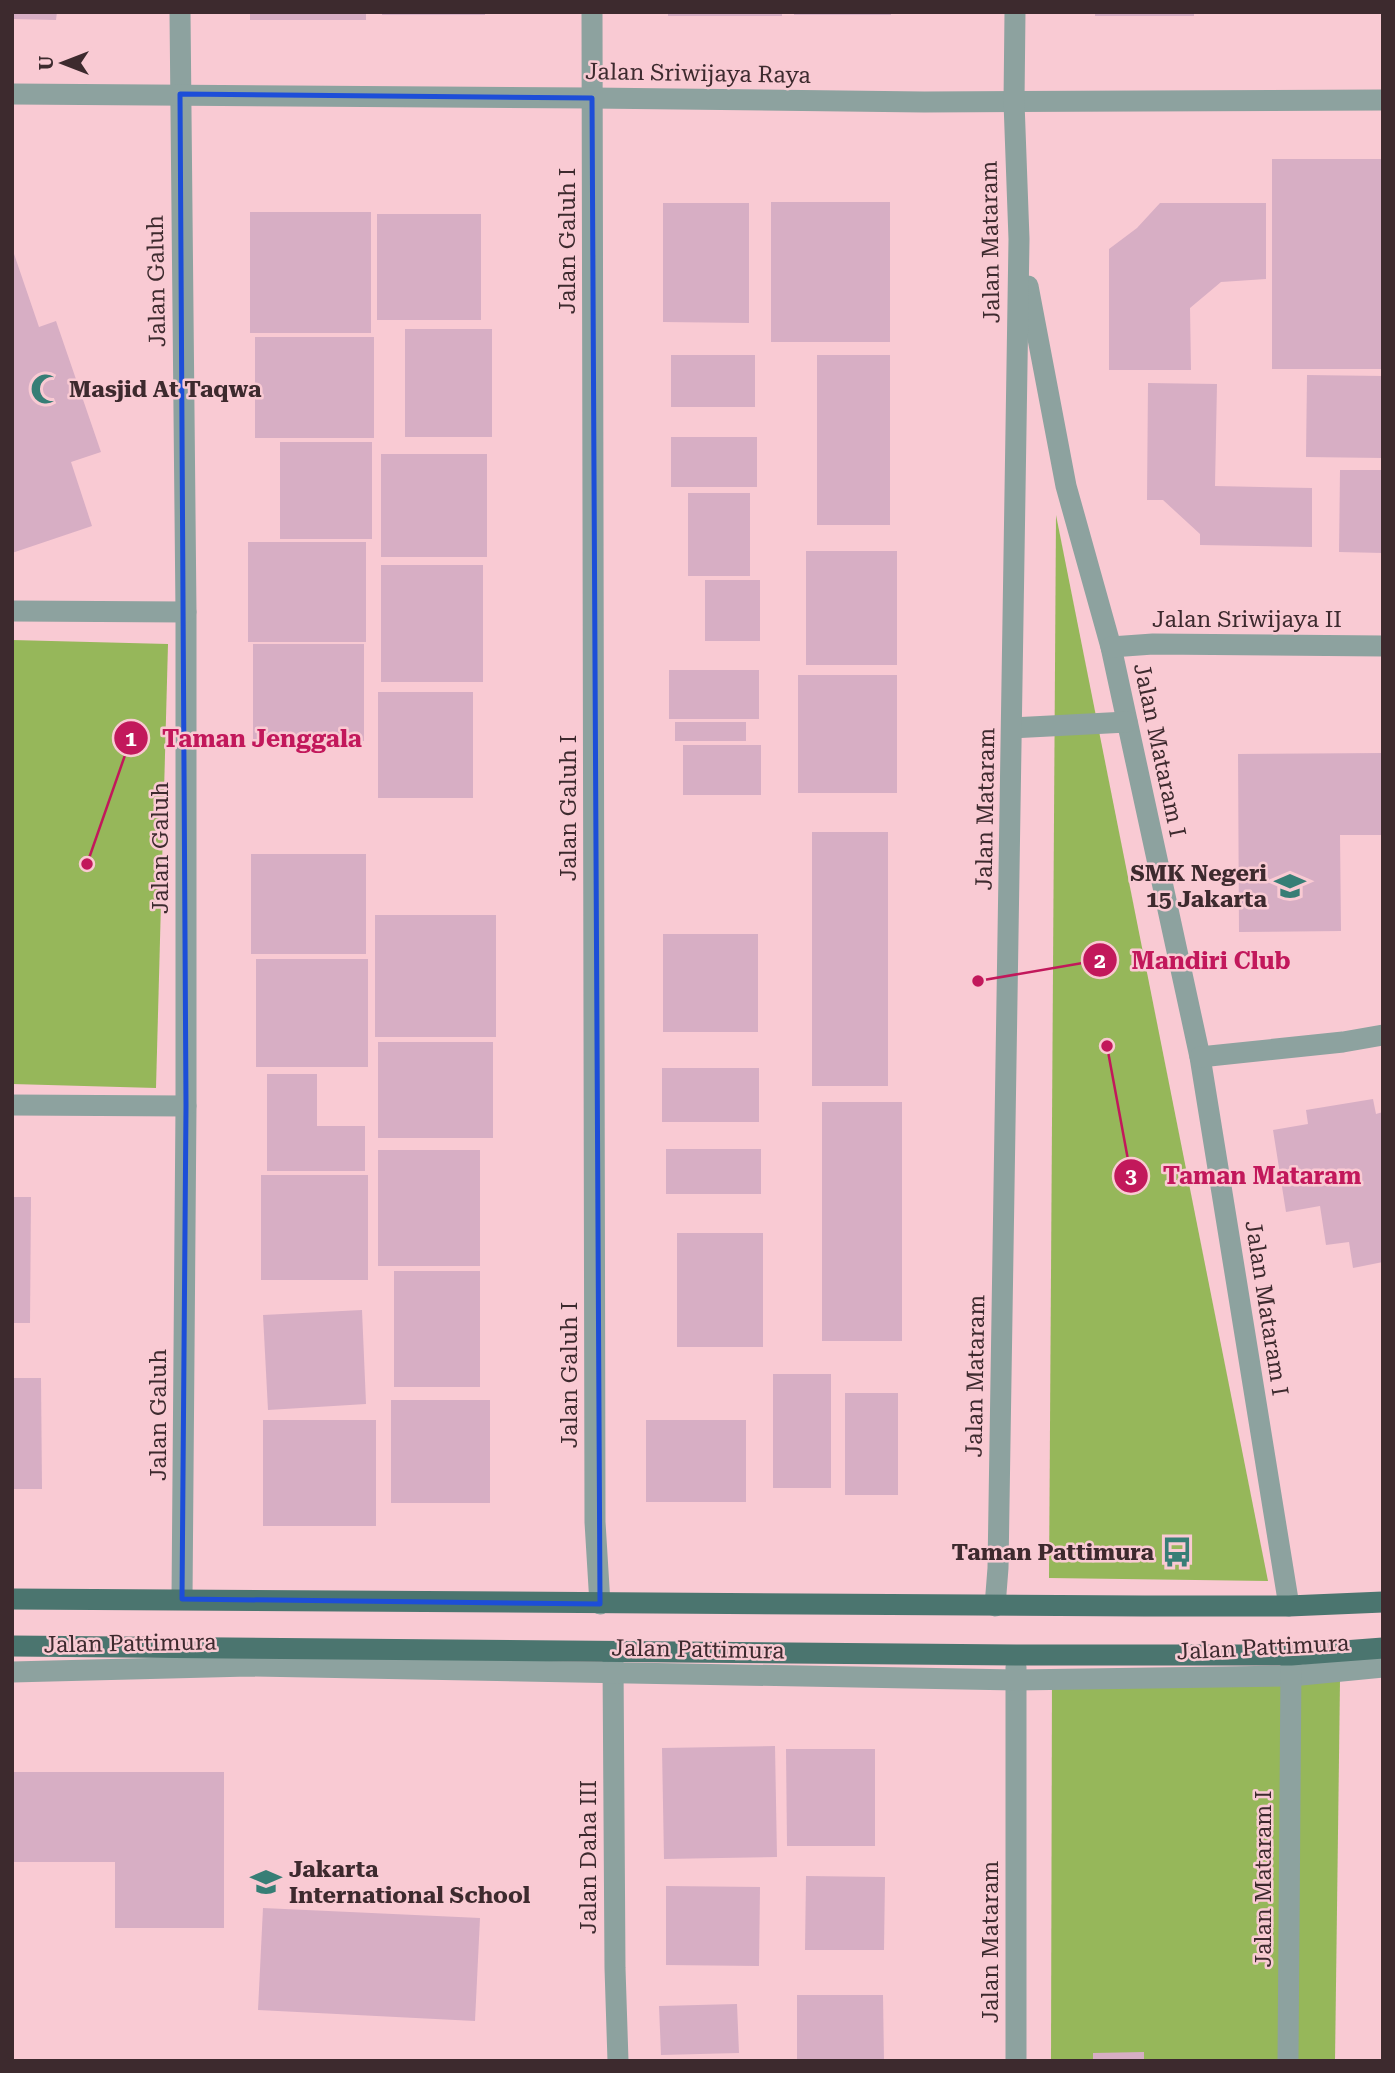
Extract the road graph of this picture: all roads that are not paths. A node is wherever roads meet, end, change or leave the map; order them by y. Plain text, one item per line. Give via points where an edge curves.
1 (180, 12) edge
2 (593, 12) edge
3 (1015, 12) edge
4 (12, 94) edge
5 (180, 94) junction
6 (593, 98) junction
7 (1383, 100) edge
8 (1014, 102) junction
9 (1019, 239) junction
10 (12, 611) edge
11 (186, 612) junction
12 (1111, 646) junction
13 (1383, 646) edge
14 (1127, 722) junction
15 (1012, 728) junction
16 (1383, 1035) edge
17 (1199, 1057) junction
18 (12, 1105) edge
19 (186, 1106) junction
20 (12, 1599) edge
21 (182, 1600) junction
22 (1383, 1602) edge
23 (600, 1604) junction
24 (995, 1606) junction
25 (1289, 1606) junction
26 (12, 1646) edge
27 (1383, 1648) edge
28 (1016, 1655) junction
29 (613, 1663) junction
30 (1290, 1665) junction
31 (1383, 1667) edge
32 (12, 1672) edge
33 (1016, 1680) junction
34 (618, 2061) edge
35 (1016, 2061) edge
36 (1288, 2061) edge

1 - 5 street, Jalan Galuh
2 - 6 street, Jalan Galuh I
3 - 8 street, Jalan Mataram
4 - 5 street, Jalan Sriwijaya Raya
5 - 6 street, Jalan Sriwijaya Raya
5 - 11 street, Jalan Galuh
6 - 8 street, Jalan Sriwijaya Raya
6 - 23 street, Jalan Galuh I via 595,1522
7 - 8 street, Jalan Sriwijaya Raya
8 - 9 street, Jalan Mataram
9 - 12 street, Jalan Mataram I via 1066,486
9 - 15 street, Jalan Mataram
10 - 11 street
11 - 19 street, Jalan Galuh
12 - 13 street, Jalan Sriwijaya II
12 - 14 street, Jalan Mataram I
14 - 15 street
14 - 17 street, Jalan Mataram I
15 - 24 street, Jalan Mataram
16 - 17 street
17 - 25 street, Jalan Mataram I
18 - 19 street
19 - 21 street, Jalan Galuh
20 - 21 main road, Jalan Pattimura
21 - 23 main road, Jalan Pattimura
22 - 25 main road, Jalan Pattimura
23 - 24 main road, Jalan Pattimura
24 - 25 main road, Jalan Pattimura
26 - 29 main road, Jalan Pattimura
27 - 30 main road, Jalan Pattimura
28 - 29 main road, Jalan Pattimura
28 - 30 main road, Jalan Pattimura
28 - 33 street, Jalan Mataram
29 - 32 street, Jalan Pattimura
29 - 33 street, Jalan Pattimura
29 - 34 street, Jalan Daha III
30 - 31 street, Jalan Pattimura
30 - 33 street, Jalan Pattimura
30 - 36 street, Jalan Mataram I
33 - 35 street, Jalan Mataram

